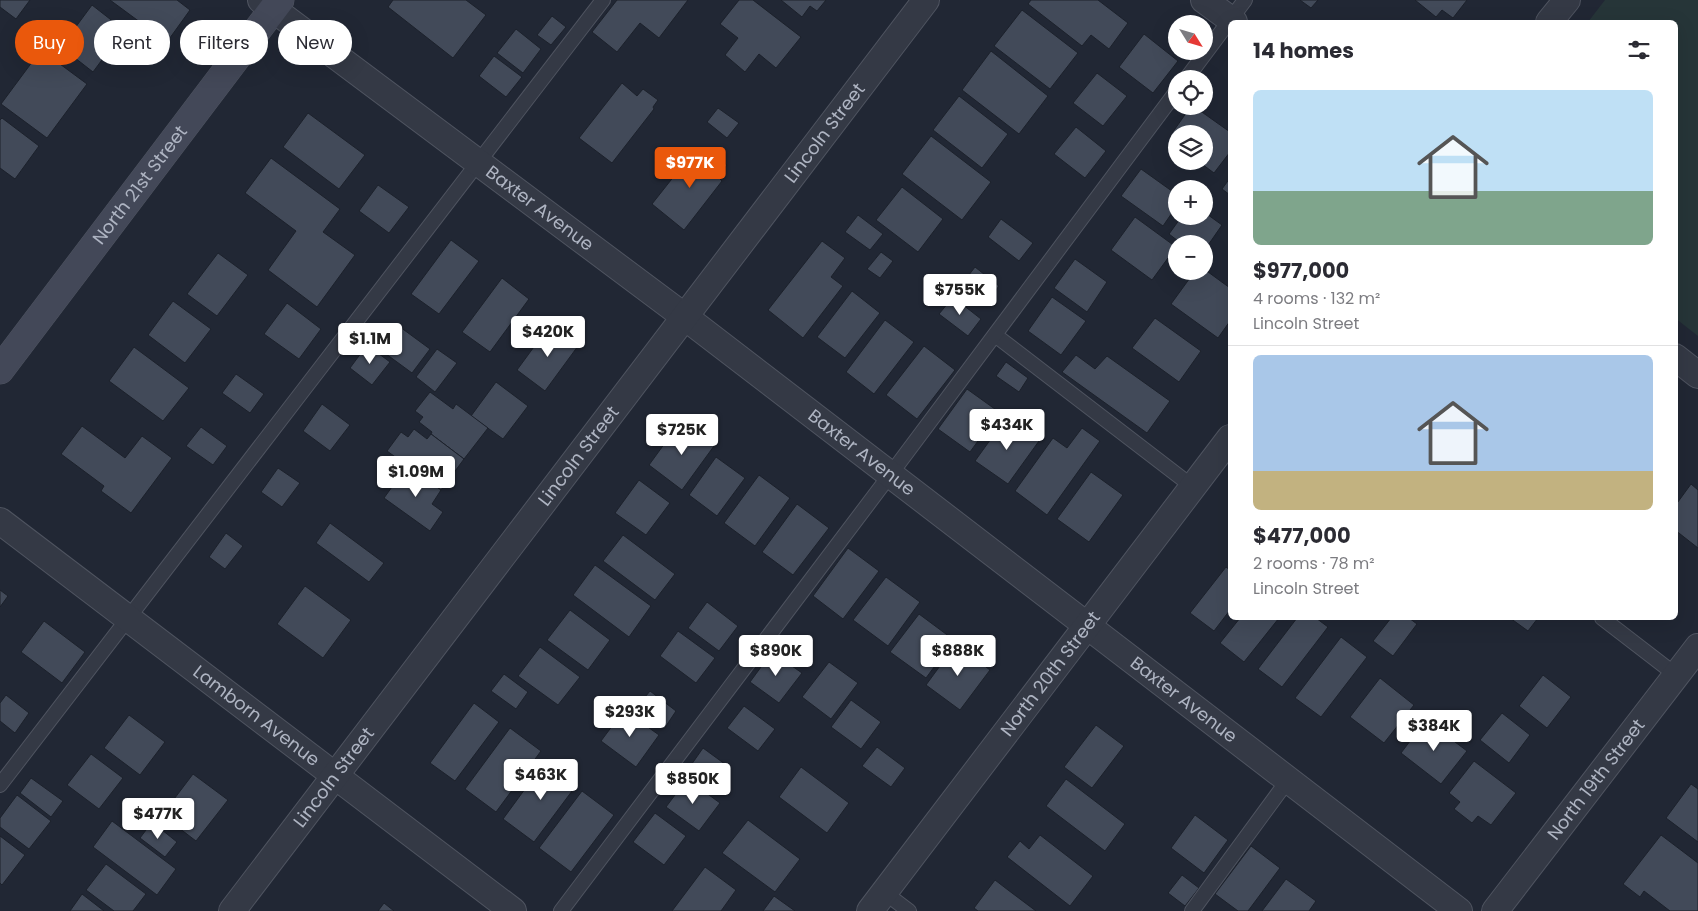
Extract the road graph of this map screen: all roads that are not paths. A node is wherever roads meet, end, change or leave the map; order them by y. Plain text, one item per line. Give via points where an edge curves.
1 (603, 0) edge
2 (926, 0) edge
3 (1204, 0) edge
4 (1567, 0) edge
5 (272, 3) edge
6 (1237, 14) edge
7 (1551, 20) edge
8 (1228, 25) edge
9 (1193, 70) edge
10 (1168, 103) edge
11 (479, 163) junction
12 (685, 317) junction
13 (995, 335) junction
14 (1678, 359) edge
15 (0, 370) edge
16 (1698, 375) edge
17 (1228, 441) edge
18 (890, 475) junction
19 (1192, 487) junction
20 (0, 522) edge
21 (126, 618) junction
22 (1605, 620) edge
23 (1086, 626) junction
24 (1698, 647) edge
25 (1676, 675) junction
26 (335, 775) junction
27 (1288, 780) junction
28 (0, 785) edge
29 (877, 902) edge
30 (232, 911) edge
31 (512, 911) edge
32 (561, 911) edge
33 (908, 911) edge
34 (1192, 911) edge
35 (1459, 911) edge
36 (1496, 911) edge

1 - 11 lane
2 - 12 street, Lincoln Street
3 - 6 street
4 - 7 street
5 - 11 street, Baxter Avenue
5 - 15 street, North 21st Street
8 - 9 lane
10 - 13 lane
11 - 12 street, Baxter Avenue
11 - 21 lane
12 - 18 street, Baxter Avenue
12 - 26 street, Lincoln Street
13 - 18 lane
13 - 19 lane
14 - 16 street
17 - 19 street, North 20th Street
18 - 23 street, Baxter Avenue
18 - 32 lane
19 - 23 street, North 20th Street
20 - 21 street, Lamborn Avenue
21 - 26 street, Lamborn Avenue
21 - 28 lane
22 - 25 lane
23 - 27 street, Baxter Avenue
23 - 29 street, North 20th Street
24 - 25 street, North 19th Street
25 - 36 street, North 19th Street
26 - 30 street, Lincoln Street
26 - 31 street, Lamborn Avenue
27 - 34 lane
27 - 35 street, Baxter Avenue
29 - 33 lane

